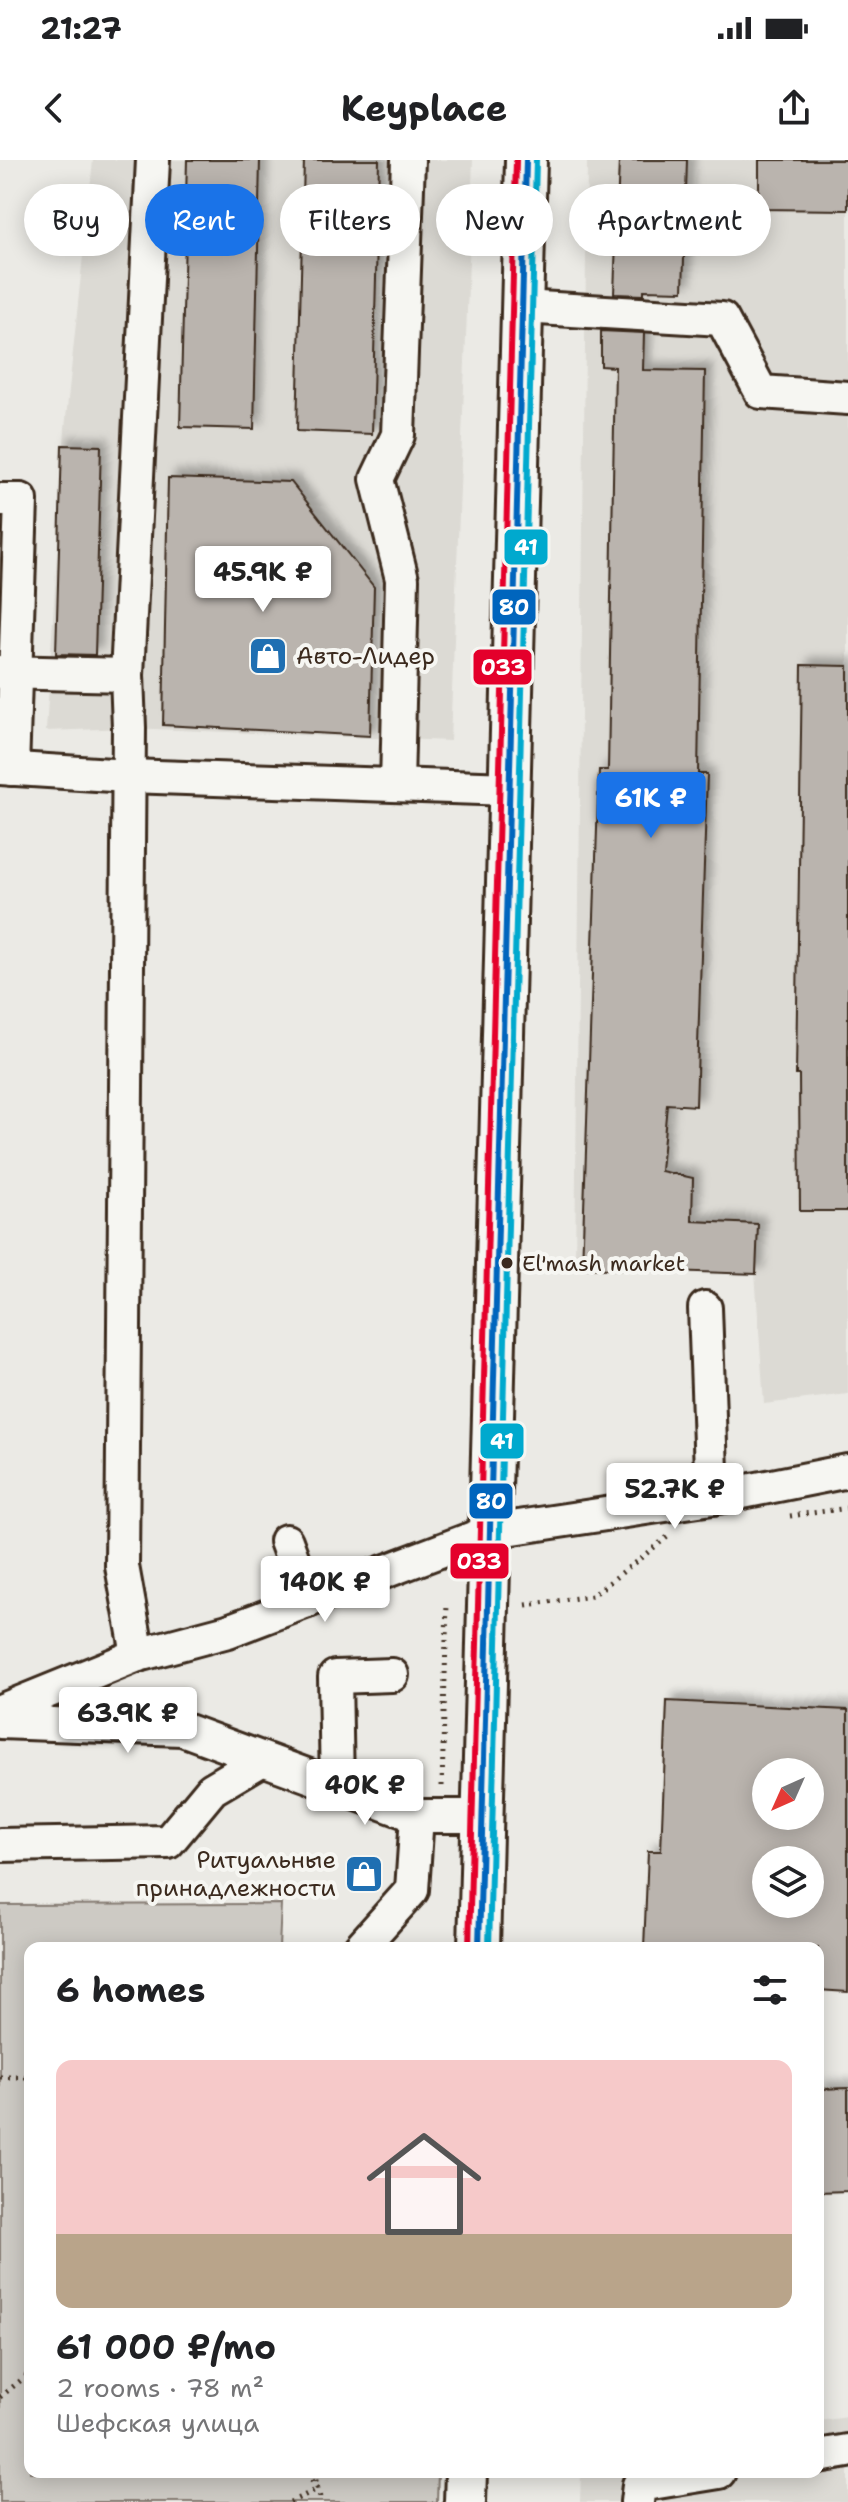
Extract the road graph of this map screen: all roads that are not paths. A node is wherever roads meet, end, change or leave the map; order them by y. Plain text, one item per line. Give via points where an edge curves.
1 (153, 160) edge
2 (408, 160) edge
3 (526, 160) edge
4 (522, 307) junction
5 (848, 398) edge
6 (0, 500) edge
7 (8, 673) edge
8 (127, 675) junction
9 (6, 768) edge
10 (128, 776) junction
11 (397, 785) junction
12 (510, 789) junction
13 (705, 1308) dead end
14 (848, 1471) edge
15 (712, 1498) junction
16 (492, 1531) junction
17 (286, 1541) dead end
18 (308, 1601) junction
19 (138, 1655) junction
20 (392, 1675) dead end
21 (0, 1711) edge
22 (0, 1722) edge
23 (261, 1760) junction
24 (337, 1787) junction
25 (429, 1816) junction
26 (483, 1816) junction
27 (0, 1845) edge
28 (365, 1942) edge
29 (479, 1942) edge
30 (848, 2451) edge
31 (824, 2455) edge
32 (466, 2478) edge
33 (682, 2478) edge
34 (465, 2502) edge
35 (637, 2502) edge

1 - 8 street
2 - 11 street via 398,435 377,479 402,579
3 - 4 main road
4 - 5 street via 722,319 761,392
4 - 12 main road
6 - 7 street via 21,500
7 - 8 street
7 - 9 street
8 - 10 street
9 - 10 street
10 - 11 street
10 - 19 street via 122,1566
11 - 12 street
12 - 16 main road
13 - 15 street
14 - 15 street
15 - 16 street
16 - 18 street
16 - 26 main road
17 - 18 street
18 - 19 street via 228,1631
19 - 21 street
20 - 24 street via 335,1677
22 - 23 street via 182,1729
23 - 24 street
23 - 27 street via 212,1789 168,1842
24 - 25 street
25 - 26 street
25 - 28 street via 412,1890
26 - 29 main road
30 - 31 street
32 - 34 main road
33 - 35 street via 639,2485

